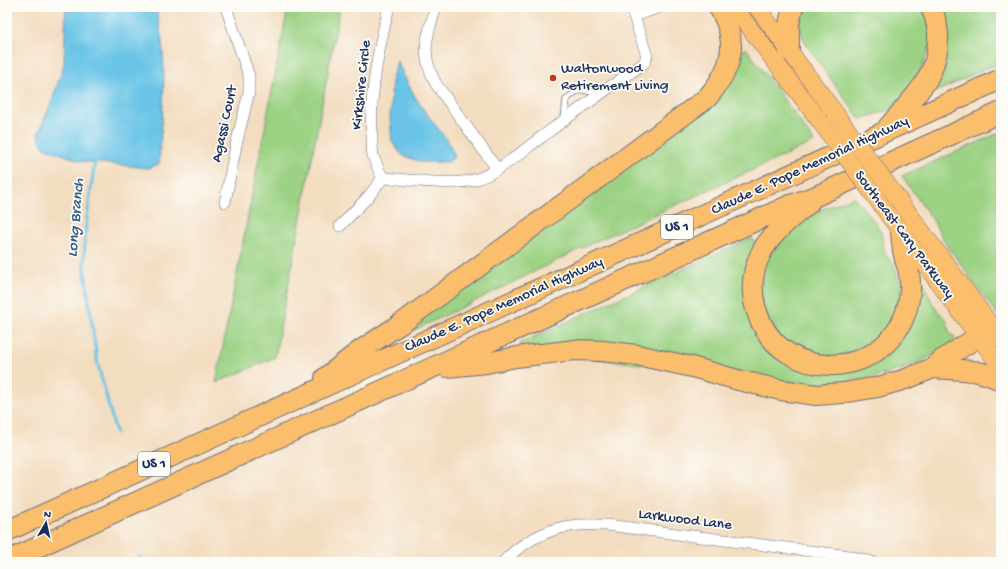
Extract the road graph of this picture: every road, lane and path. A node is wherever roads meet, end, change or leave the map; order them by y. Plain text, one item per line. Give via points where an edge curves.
1 (226, 7) edge
2 (390, 7) edge
3 (436, 7) edge
4 (660, 7) edge
5 (719, 7) edge
6 (734, 7) edge
7 (757, 7) edge
8 (793, 7) edge
9 (930, 7) edge
10 (632, 12) edge
11 (789, 51) junction
12 (1001, 79) edge
13 (598, 95) junction
14 (1001, 112) edge
15 (564, 120) junction
16 (882, 133) junction
17 (497, 169) junction
18 (383, 178) junction
19 (814, 197) junction
20 (225, 202) dead end
21 (340, 226) dead end
22 (900, 232) junction
23 (991, 334) edge
24 (1001, 367) edge
25 (432, 368) junction
26 (933, 368) junction
27 (1001, 381) edge
28 (302, 396) junction
29 (7, 531) edge
30 (7, 561) edge
31 (503, 562) edge
32 (872, 562) edge

1 - 20 street, Agassi Court via 249,76 249,92
2 - 18 street, Kirkshire Circle via 374,86 371,127 373,154
3 - 17 street via 426,46 430,72
4 - 10 street
5 - 28 highway via 728,27 731,55 719,84 707,98 402,323 358,352
6 - 22 main road, Southeast Cary Parkway, bridge
7 - 11 main road, Southeast Cary Parkway
8 - 11 highway via 789,24
9 - 16 highway via 938,28 938,43 932,72 925,85
10 - 13 street via 647,56 644,63
11 - 23 main road, Southeast Cary Parkway, bridge via 901,203
12 - 16 highway, Claude E. Pope Memorial Highway / US 1
13 - 15 street
13 - 15 lane via 586,90 574,91 566,100
14 - 19 highway, Claude E. Pope Memorial Highway / US 1
15 - 17 street
16 - 28 highway, Claude E. Pope Memorial Highway / US 1
17 - 18 street via 477,179 466,181 436,182
18 - 21 street
19 - 22 highway via 768,242 756,265 753,282 754,301 764,327 782,348 807,361 837,365 856,362 875,353 896,333 906,311 910,291 910,277
19 - 25 highway, Claude E. Pope Memorial Highway / US 1 via 788,206
22 - 23 main road, Southeast Cary Parkway
23 - 24 main road, Southeast Cary Parkway
23 - 26 highway via 942,360
25 - 26 highway via 486,363 551,352 603,351 637,355 781,390 816,395 843,394 878,387
25 - 30 highway, Claude E. Pope Memorial Highway / US 1
26 - 27 highway via 969,369
28 - 29 highway, Claude E. Pope Memorial Highway / US 1
31 - 32 street, Larkwood Lane via 520,546 546,533 570,526 601,525 849,556

